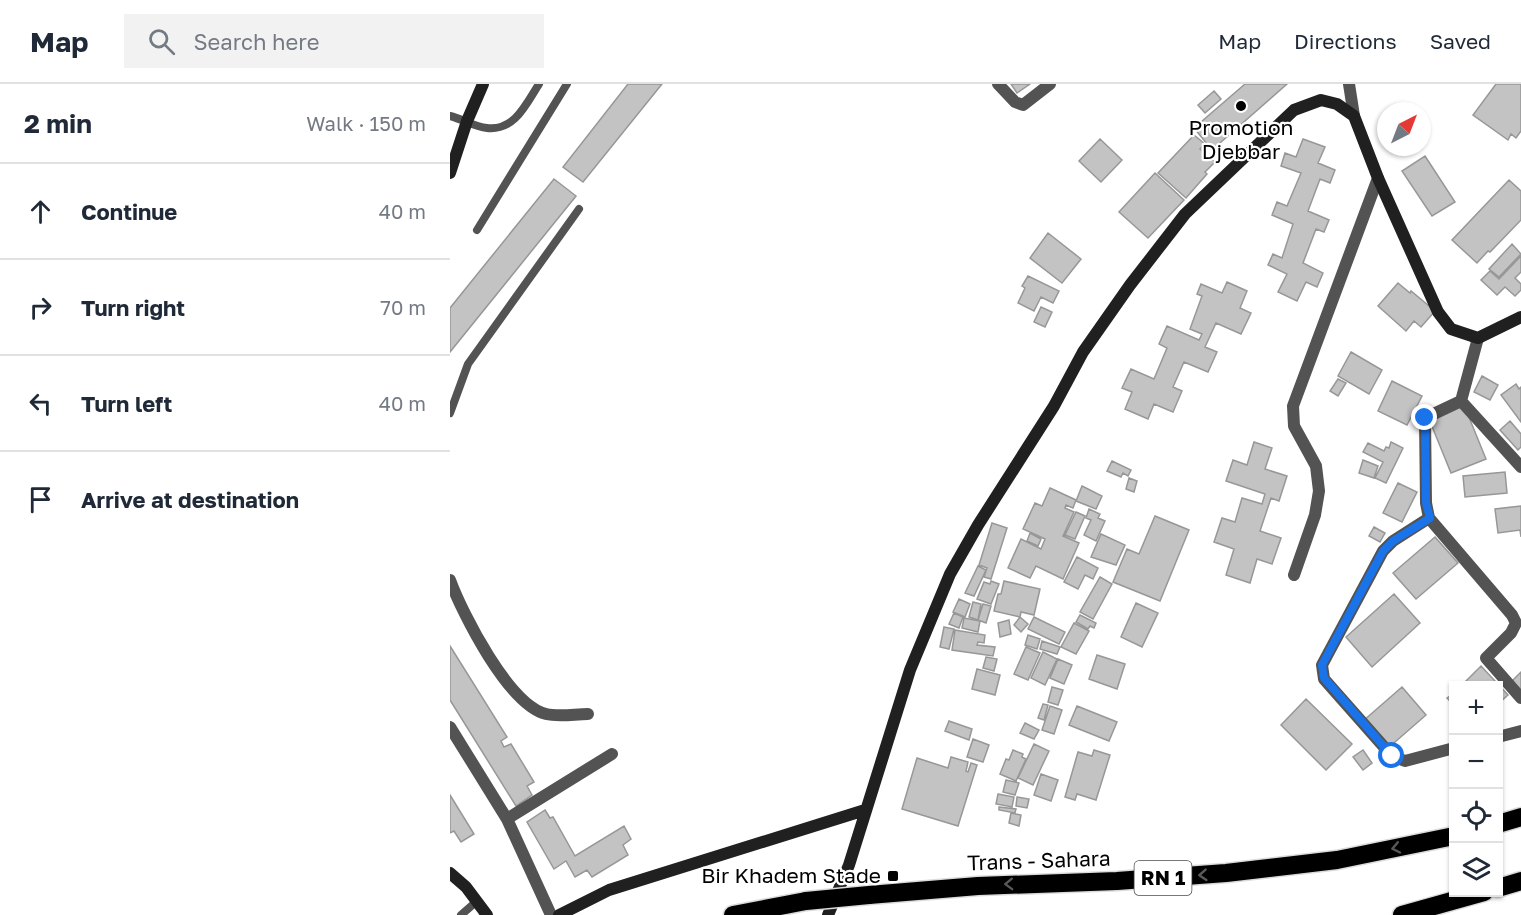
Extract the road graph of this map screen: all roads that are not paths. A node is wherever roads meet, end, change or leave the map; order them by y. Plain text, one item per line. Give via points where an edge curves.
1 (483, 84) edge
2 (539, 84) edge
3 (567, 84) edge
4 (998, 84) edge
5 (1050, 84) edge
6 (1349, 84) edge
7 (450, 116) edge
8 (1354, 116) junction
9 (467, 121) junction
10 (450, 173) edge
11 (1378, 178) junction
12 (579, 209) dead end
13 (477, 230) dead end
14 (1521, 316) edge
15 (1478, 338) junction
16 (1461, 402) junction
17 (450, 413) edge
18 (1521, 467) edge
19 (1430, 518) junction
20 (1294, 575) dead end
21 (450, 580) edge
22 (1521, 698) edge
23 (588, 714) dead end
24 (450, 727) edge
25 (1521, 731) edge
26 (1503, 736) edge
27 (1449, 749) edge
28 (612, 754) dead end
29 (865, 810) junction
30 (1521, 817) edge
31 (507, 819) junction
32 (1503, 822) edge
33 (1449, 837) edge
34 (450, 873) edge
35 (1521, 881) edge
36 (1503, 886) edge
37 (1466, 897) edge
38 (477, 901) junction
39 (461, 915) edge
40 (487, 915) edge
41 (551, 915) edge
42 (558, 915) edge
43 (733, 915) edge
44 (828, 915) edge
45 (1402, 915) edge

1 - 9 street
2 - 9 lane via 509,124 486,128
3 - 13 lane
4 - 5 street via 1023,105
6 - 8 street
7 - 9 lane
8 - 11 street
8 - 29 street via 1337,104 1321,100 1294,110 1185,214 1130,285 1083,352 950,574 910,670
9 - 10 street
11 - 15 street via 1438,312 1451,329
11 - 20 street via 1293,406 1294,426 1316,466 1319,491 1315,515
12 - 17 lane via 468,364
14 - 15 street
15 - 16 street
16 - 18 street
16 - 19 street via 1425,418 1426,503
19 - 22 street via 1512,615 1516,623 1511,633 1486,658
19 - 27 street via 1383,551 1322,665 1324,678 1392,756 1405,761
21 - 23 street via 493,664 522,701 546,714
24 - 31 street
25 - 26 street
28 - 31 street
29 - 42 street via 619,887
29 - 44 street via 849,865
30 - 32 highway
31 - 41 street
33 -> 43 highway, Trans - Sahara / RN 1, bridge via 1337,860 1226,873 869,895 806,901
34 - 38 street
35 - 36 highway
37 - 45 highway
38 - 39 lane
38 - 40 street

